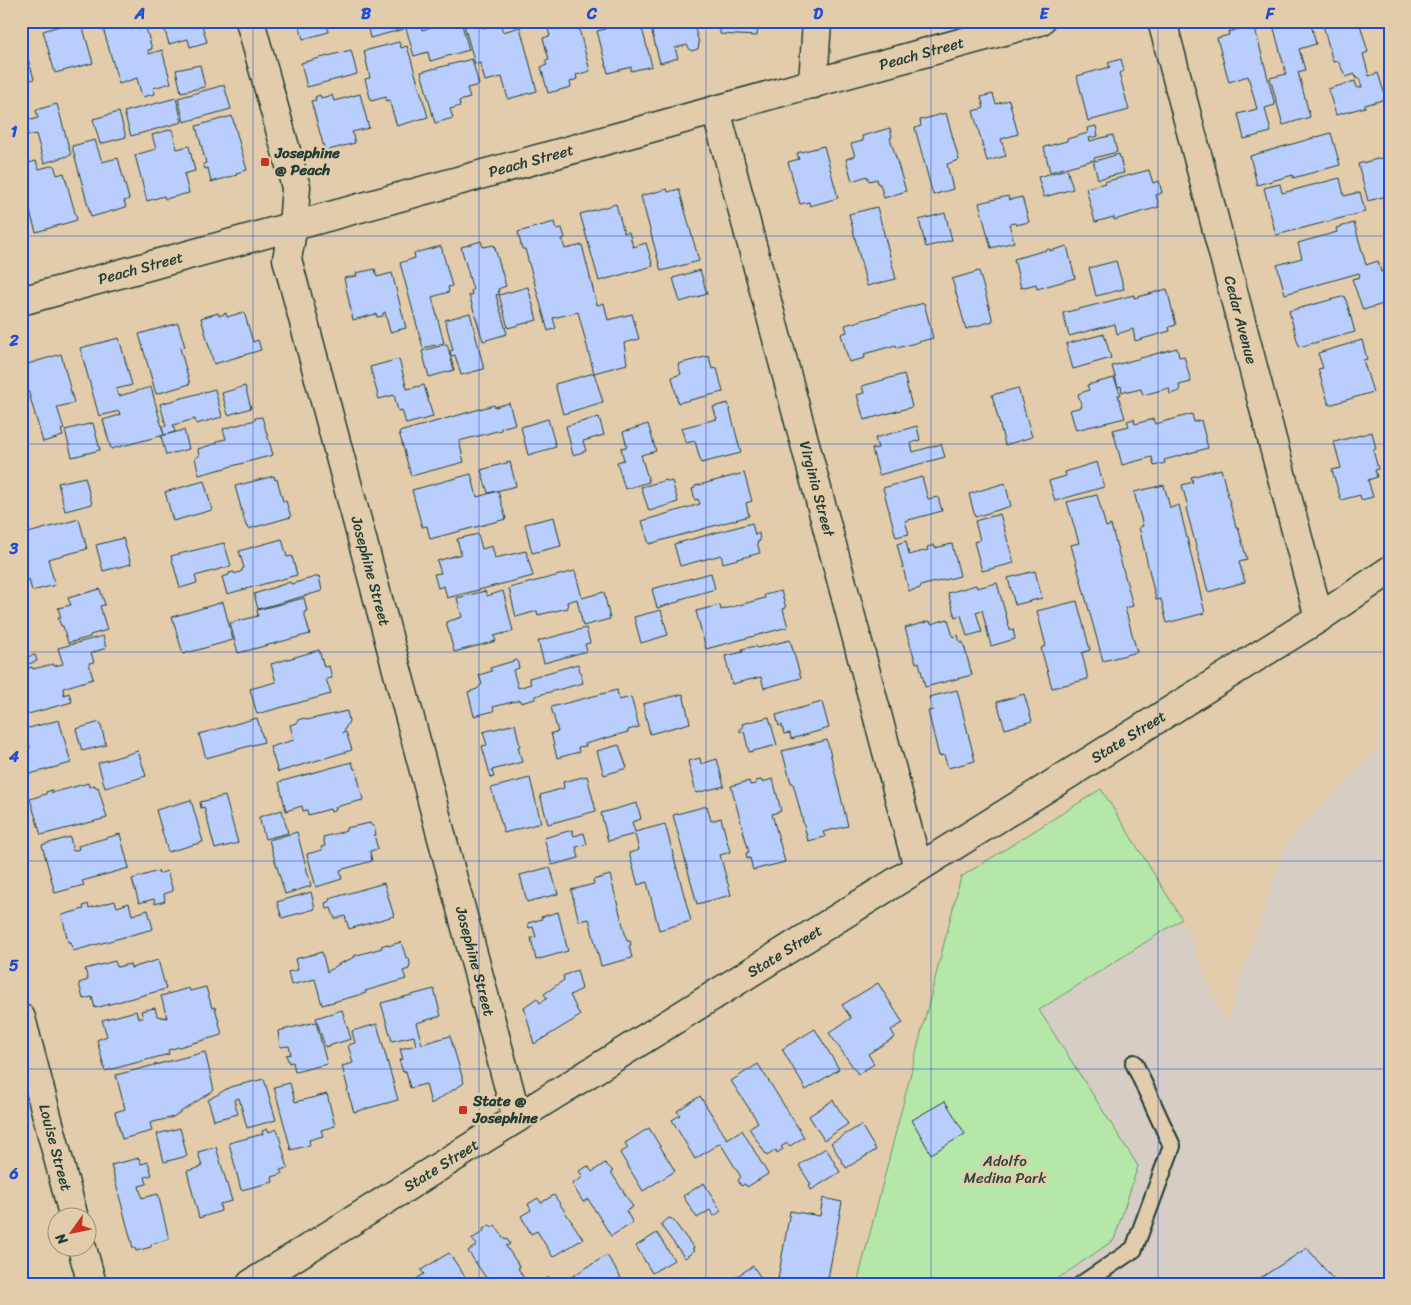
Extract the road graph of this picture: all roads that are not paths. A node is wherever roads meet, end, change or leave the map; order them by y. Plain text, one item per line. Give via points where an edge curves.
1 (250, 21) edge
2 (816, 21) edge
3 (1040, 21) edge
4 (1162, 21) edge
5 (813, 84) junction
6 (716, 110) junction
7 (293, 226) junction
8 (21, 301) edge
9 (1390, 570) edge
10 (1319, 618) junction
11 (918, 868) junction
12 (21, 1018) edge
13 (1134, 1063) dead end
14 (517, 1118) junction
15 (71, 1208) edge
16 (85, 1258) edge
17 (92, 1284) edge
18 (251, 1284) edge
19 (1082, 1284) edge

1 - 7 street, Josephine Street via 296,188
2 - 5 street
3 - 5 street, Peach Street
4 - 10 street, Cedar Avenue
5 - 6 street, Peach Street
6 - 7 street, Peach Street
6 - 11 street, Virginia Street
7 - 8 street, Peach Street
7 - 14 street, Josephine Street via 287,259
9 - 10 street, State Street
10 - 11 street, State Street
11 - 14 street, State Street
12 - 15 street, Louise Street
13 - 19 lane via 1172,1146 1134,1249
14 - 18 street, State Street
16 - 17 street

